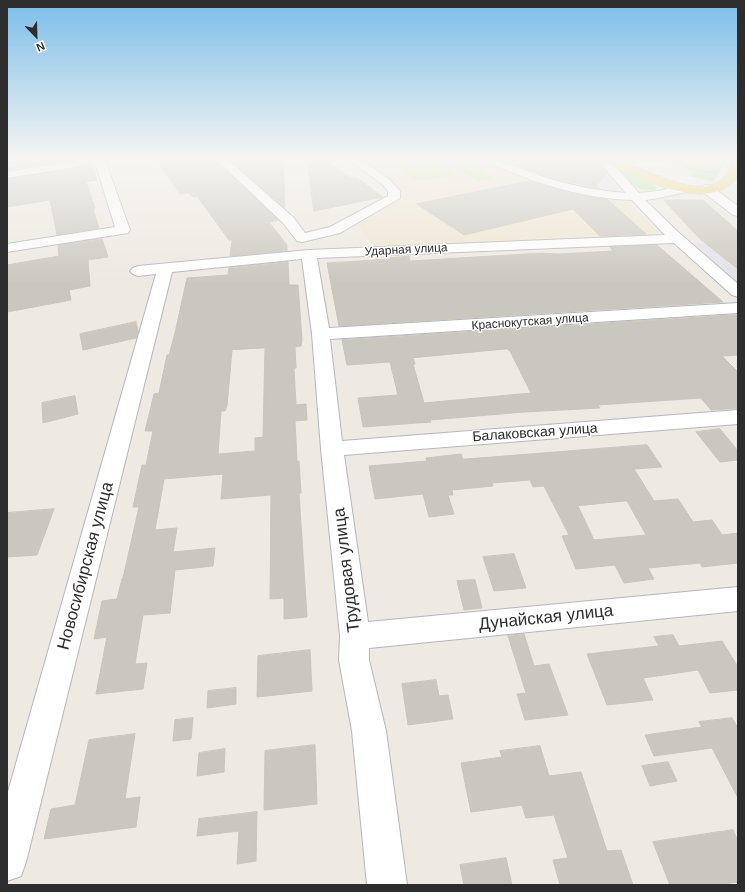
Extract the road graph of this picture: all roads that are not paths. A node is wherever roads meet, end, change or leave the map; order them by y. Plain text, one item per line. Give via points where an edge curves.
1 (113, 201) edge
2 (267, 201) edge
3 (389, 201) edge
4 (638, 201) edge
5 (722, 201) edge
6 (738, 212) edge
7 (675, 239) junction
8 (7, 248) edge
9 (309, 254) junction
10 (165, 269) junction
11 (138, 271) dead end
12 (734, 285) edge
13 (738, 308) edge
14 (321, 334) junction
15 (738, 417) edge
16 (332, 449) junction
17 (738, 599) edge
18 (355, 636) junction
19 (7, 862) edge
20 (387, 885) edge

1 - 8 street via 123,230
2 - 3 street via 289,221 302,238 335,230
4 - 7 street
5 - 6 street
7 - 9 street, Ударная улица
7 - 12 street
9 - 10 street, Ударная улица
9 - 14 street, Трудовая улица
10 - 11 street, Ударная улица
10 - 19 street, Новосибирская улица
13 - 14 street, Краснокутская улица
14 - 16 street, Трудовая улица
15 - 16 street, Балаковская улица
16 - 18 street, Трудовая улица
17 - 18 street, Дунайская улица
18 - 20 street, Трудовая улица via 354,660 368,731

